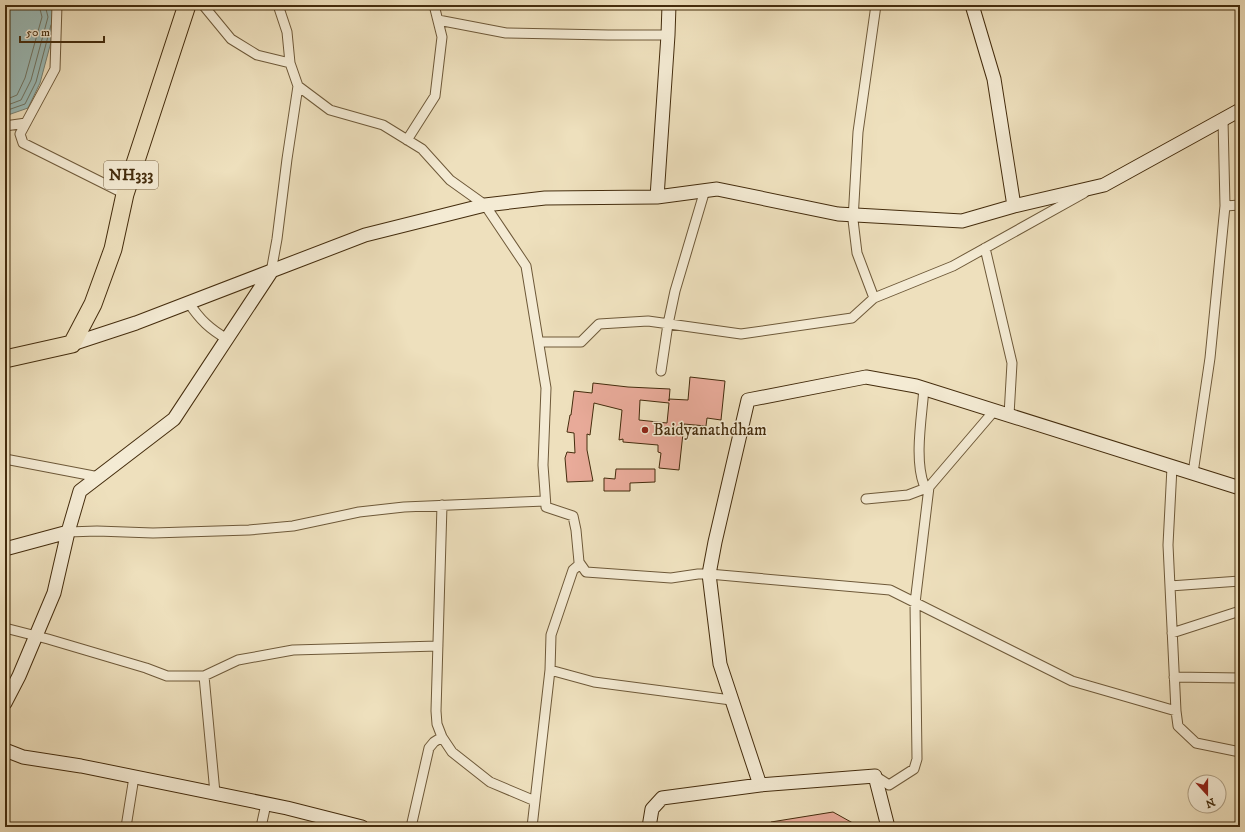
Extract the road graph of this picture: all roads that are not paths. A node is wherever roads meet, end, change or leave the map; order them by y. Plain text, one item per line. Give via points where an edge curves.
1 (56, 5) edge
2 (187, 5) edge
3 (203, 5) edge
4 (278, 5) edge
5 (434, 5) edge
6 (669, 5) edge
7 (876, 5) edge
8 (972, 5) edge
9 (438, 20) junction
10 (668, 35) junction
11 (290, 63) junction
12 (298, 86) junction
13 (1240, 110) edge
14 (1223, 120) junction
15 (26, 123) junction
16 (5, 126) edge
17 (407, 140) junction
18 (1094, 188) junction
19 (705, 190) junction
20 (125, 194) junction
21 (657, 197) junction
22 (484, 205) junction
23 (1240, 205) edge
24 (1014, 206) junction
25 (1225, 206) junction
26 (854, 215) junction
27 (985, 248) junction
28 (271, 272) junction
29 (874, 298) junction
30 (189, 303) junction
31 (668, 324) junction
32 (227, 339) junction
33 (539, 342) junction
34 (72, 344) junction
35 (5, 359) edge
36 (661, 371) dead end
37 (924, 388) junction
38 (994, 410) junction
39 (1009, 415) junction
40 (5, 459) edge
41 (1172, 467) junction
42 (1193, 473) junction
43 (99, 477) junction
44 (929, 486) junction
45 (1240, 488) edge
46 (866, 499) dead end
47 (545, 501) junction
48 (442, 505) junction
49 (68, 532) junction
50 (5, 550) edge
51 (580, 564) junction
52 (709, 574) junction
53 (1240, 581) edge
54 (1170, 586) junction
55 (915, 603) junction
56 (1240, 611) edge
57 (5, 628) edge
58 (1172, 633) junction
59 (36, 636) junction
60 (438, 646) junction
61 (550, 670) junction
62 (204, 676) junction
63 (1174, 677) junction
64 (1240, 678) edge
65 (731, 700) junction
66 (5, 702) edge
67 (1176, 711) junction
68 (442, 737) junction
69 (5, 750) edge
70 (1240, 752) edge
71 (875, 776) junction
72 (134, 777) junction
73 (760, 786) junction
74 (215, 793) junction
75 (535, 801) junction
76 (266, 804) junction
77 (126, 827) edge
78 (261, 827) edge
79 (362, 827) edge
80 (411, 827) edge
81 (532, 827) edge
82 (649, 827) edge
83 (888, 827) edge

1 - 15 street via 55,69
2 - 20 highway, NH333
3 - 11 street via 231,39 258,55
4 - 11 street via 287,32
5 - 9 street
6 - 10 street
7 - 26 street via 858,132
8 - 24 street via 994,79
9 - 10 street via 506,33
9 - 17 street via 442,37 435,96
10 - 21 street
11 - 12 street
12 - 17 street via 330,110 383,125
12 - 28 street
13 - 14 street
14 - 18 street via 1104,185
14 - 25 street
15 - 16 street
15 - 20 street via 20,134 23,143
17 - 22 street via 422,149 450,180
18 - 24 street
18 - 27 street
19 - 21 street
19 - 26 street via 717,189 838,214
19 - 31 street via 675,291
20 - 34 highway, NH333 via 113,249 93,304
21 - 22 street via 545,198
22 - 28 street via 365,235
22 - 33 street via 526,266
23 - 25 street
24 - 26 street via 962,221
25 - 42 street via 1210,358
26 - 29 street via 858,253
27 - 29 street via 952,266
27 - 39 street via 1012,363
28 - 30 street
28 - 32 street
29 - 31 street via 852,318 741,334
30 - 32 street via 205,324
30 - 34 street
31 - 33 street via 648,321 599,324 581,342
31 - 36 street
32 - 43 street via 174,419
33 - 47 street via 546,388 543,465
34 - 35 highway
37 - 38 street
37 - 44 street via 919,444 921,477 924,485
37 - 52 street via 866,377 748,400
38 - 39 street
38 - 44 street
39 - 41 street
40 - 43 street
41 - 42 street
41 - 54 street via 1168,545
42 - 45 street
43 - 49 street via 80,491
44 - 46 street via 908,494
44 - 55 street
47 - 48 street
47 - 51 street via 546,507 573,516
48 - 49 street via 359,512 293,526 249,530
48 - 60 street
49 - 50 street
49 - 59 street via 54,593
51 - 52 street via 586,572 671,578
51 - 61 street via 573,570 551,635
52 - 55 street via 890,590
52 - 65 street via 720,664
53 - 54 street
54 - 58 street
55 - 67 street via 1072,681
55 - 71 street via 917,759 914,769 889,784
56 - 58 street
57 - 59 street
58 - 63 street
59 - 62 street via 167,676
59 - 66 street
60 - 62 street via 293,650 238,660
60 - 68 street via 436,711
61 - 65 street via 594,682
61 - 75 street
62 - 74 street
63 - 64 street
63 - 67 street
65 - 73 street
67 - 70 street via 1178,726 1196,743
68 - 75 street via 452,752 490,782
68 - 80 street via 429,748
69 - 72 street via 23,757
71 - 73 street
71 - 83 street
72 - 74 street
72 - 77 street
73 - 82 street via 662,798 652,809
74 - 76 street
75 - 81 street
76 - 78 street
76 - 79 street

